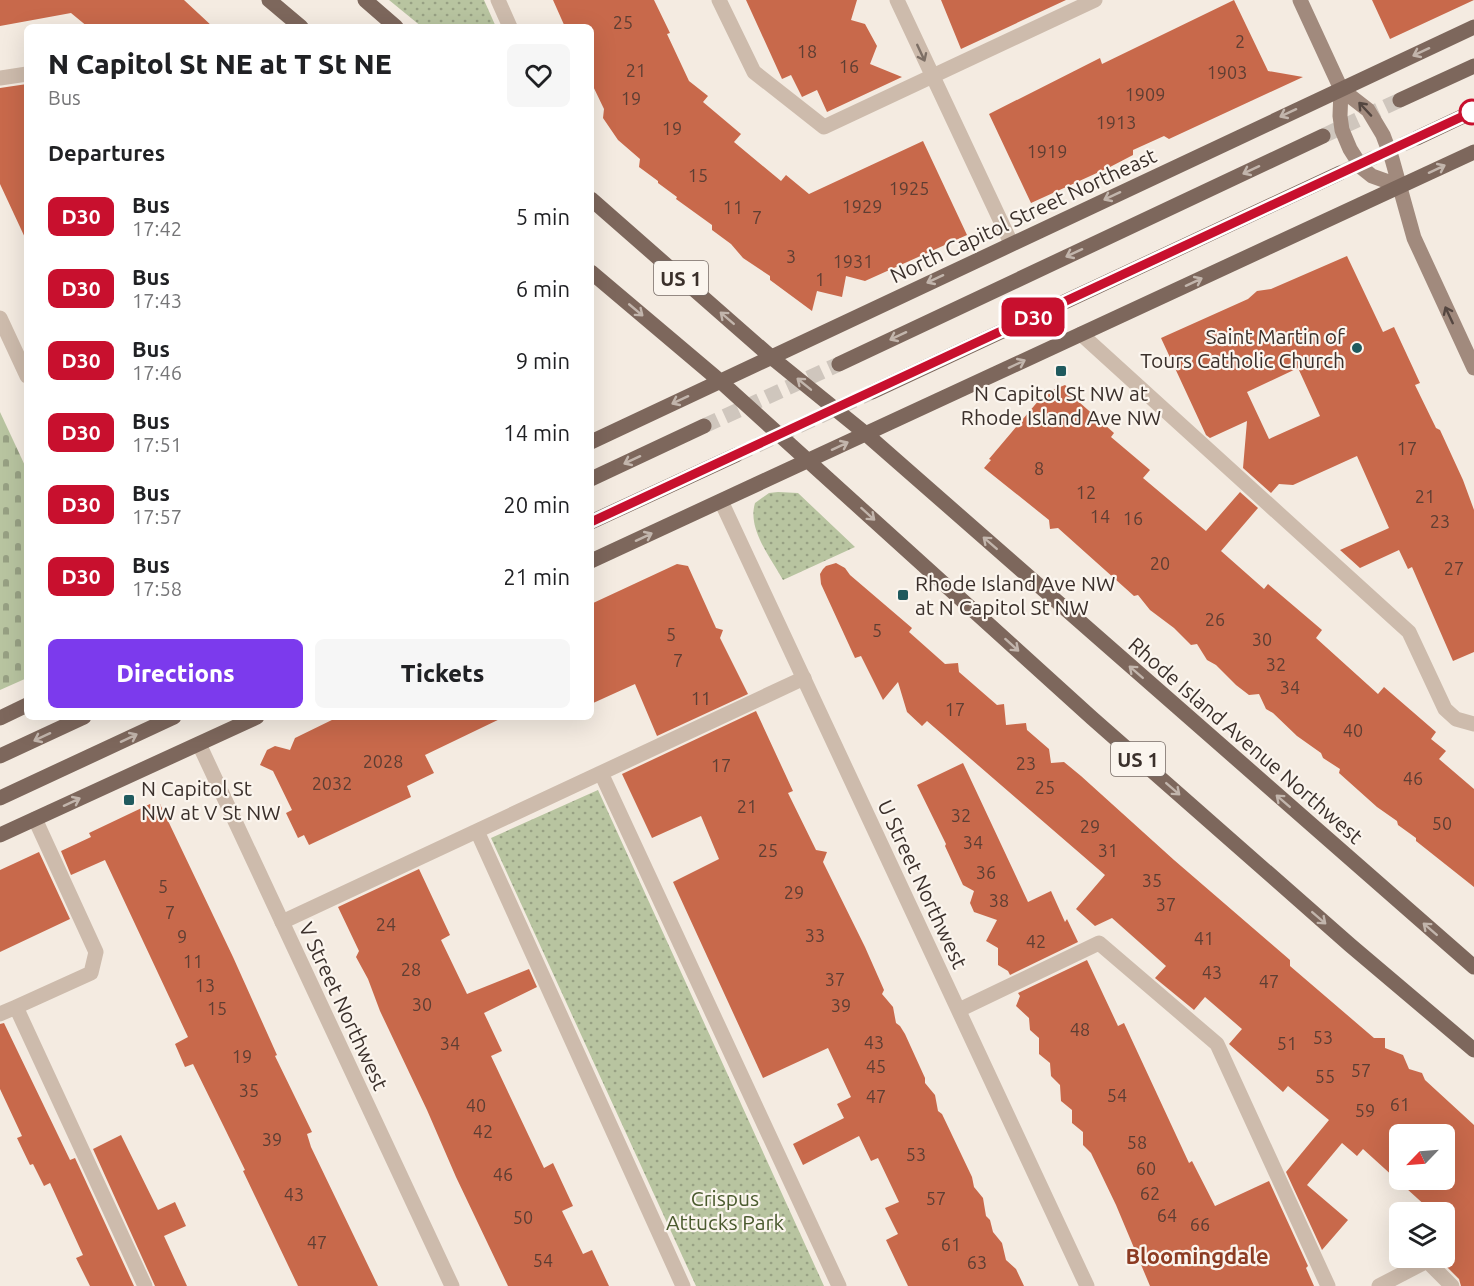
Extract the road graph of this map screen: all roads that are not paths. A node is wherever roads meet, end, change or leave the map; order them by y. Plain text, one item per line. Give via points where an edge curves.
1 (269, 0) edge
2 (365, 0) edge
3 (498, 0) edge
4 (719, 0) edge
5 (897, 0) edge
6 (1095, 0) edge
7 (1300, 0) edge
8 (1074, 4) edge
9 (297, 24) edge
10 (393, 24) edge
11 (509, 24) edge
12 (1474, 27) edge
13 (1474, 66) edge
14 (24, 74) edge
15 (933, 77) junction
16 (0, 78) edge
17 (1341, 89) junction
18 (1400, 100) tunnel mouth
19 (1474, 111) edge
20 (1323, 136) tunnel mouth
21 (1417, 138) tunnel mouth
22 (1474, 152) edge
23 (1341, 173) tunnel mouth
24 (1400, 186) junction
25 (594, 202) edge
26 (1011, 243) junction
27 (594, 275) edge
28 (0, 318) edge
29 (1081, 334) junction
30 (771, 357) junction
31 (839, 364) tunnel mouth
32 (1474, 365) edge
33 (24, 370) edge
34 (720, 381) junction
35 (872, 392) tunnel mouth
36 (704, 426) tunnel mouth
37 (866, 434) junction
38 (594, 441) edge
39 (736, 455) tunnel mouth
40 (810, 460) junction
41 (594, 478) edge
42 (721, 501) junction
43 (594, 521) edge
44 (594, 560) edge
45 (804, 678) junction
46 (24, 706) edge
47 (0, 718) edge
48 (78, 720) edge
49 (168, 720) edge
50 (251, 720) edge
51 (1474, 724) edge
52 (199, 744) junction
53 (0, 756) edge
54 (601, 773) junction
55 (0, 798) edge
56 (35, 819) junction
57 (477, 831) junction
58 (0, 835) edge
59 (282, 922) junction
60 (1474, 967) edge
61 (16, 1007) junction
62 (959, 1010) junction
63 (0, 1014) edge
64 (1474, 1050) edge
65 (146, 1286) edge
66 (452, 1286) edge
67 (683, 1286) edge
68 (839, 1286) edge
69 (1087, 1286) edge
70 (1328, 1286) edge
71 (1378, 1286) edge
72 (1452, 1286) edge

1 - 9 main road
2 - 10 main road
3 - 11 street
4 - 15 street via 753,72 824,127
5 -> 15 street
6 - 8 street
7 - 17 street
8 - 15 street
12 -> 17 main road, North Capitol Street Northeast
13 - 18 main road
14 - 16 street
15 - 26 street
24 -> 17 street via 1383,135 1368,110
17 - 24 street via 1341,123 1350,149 1372,176
17 -> 26 main road, North Capitol Street Northeast
19 - 21 main road
20 -> 31 main road
24 -> 22 main road
23 - 35 main road
29 -> 24 main road
32 -> 24 street via 1414,238
30 -> 25 main road, US 1
26 -> 30 main road, North Capitol Street Northeast
27 -> 34 main road, US 1
28 - 33 street
37 -> 29 main road
29 - 51 street via 1409,632 1445,709 1456,719
30 - 34 main road, North Capitol Street Northeast
37 -> 30 main road, Rhode Island Avenue Northwest / US 1
34 -> 38 main road, North Capitol Street Northeast
34 - 40 main road, US 1
36 -> 41 main road
40 -> 37 main road
60 -> 37 main road, Rhode Island Avenue Northwest / US 1
39 - 43 main road
40 - 42 main road
40 -> 64 main road, US 1 via 1092,718
44 -> 42 main road
42 - 45 street, U Street Northwest
45 - 54 street
45 - 62 street, U Street Northwest
46 - 47 main road
48 -> 53 main road
55 -> 49 main road
50 - 52 main road
56 -> 52 main road
52 - 59 street, V Street Northwest
54 - 57 street
54 - 68 street
56 - 58 main road
56 - 61 street via 96,952 91,973
57 - 59 street
57 - 67 street
59 - 66 street, V Street Northwest
61 - 63 street
61 - 65 street
62 - 69 street, U Street Northwest
62 - 70 street via 1099,943 1216,1044
71 - 72 street via 1427,1261

